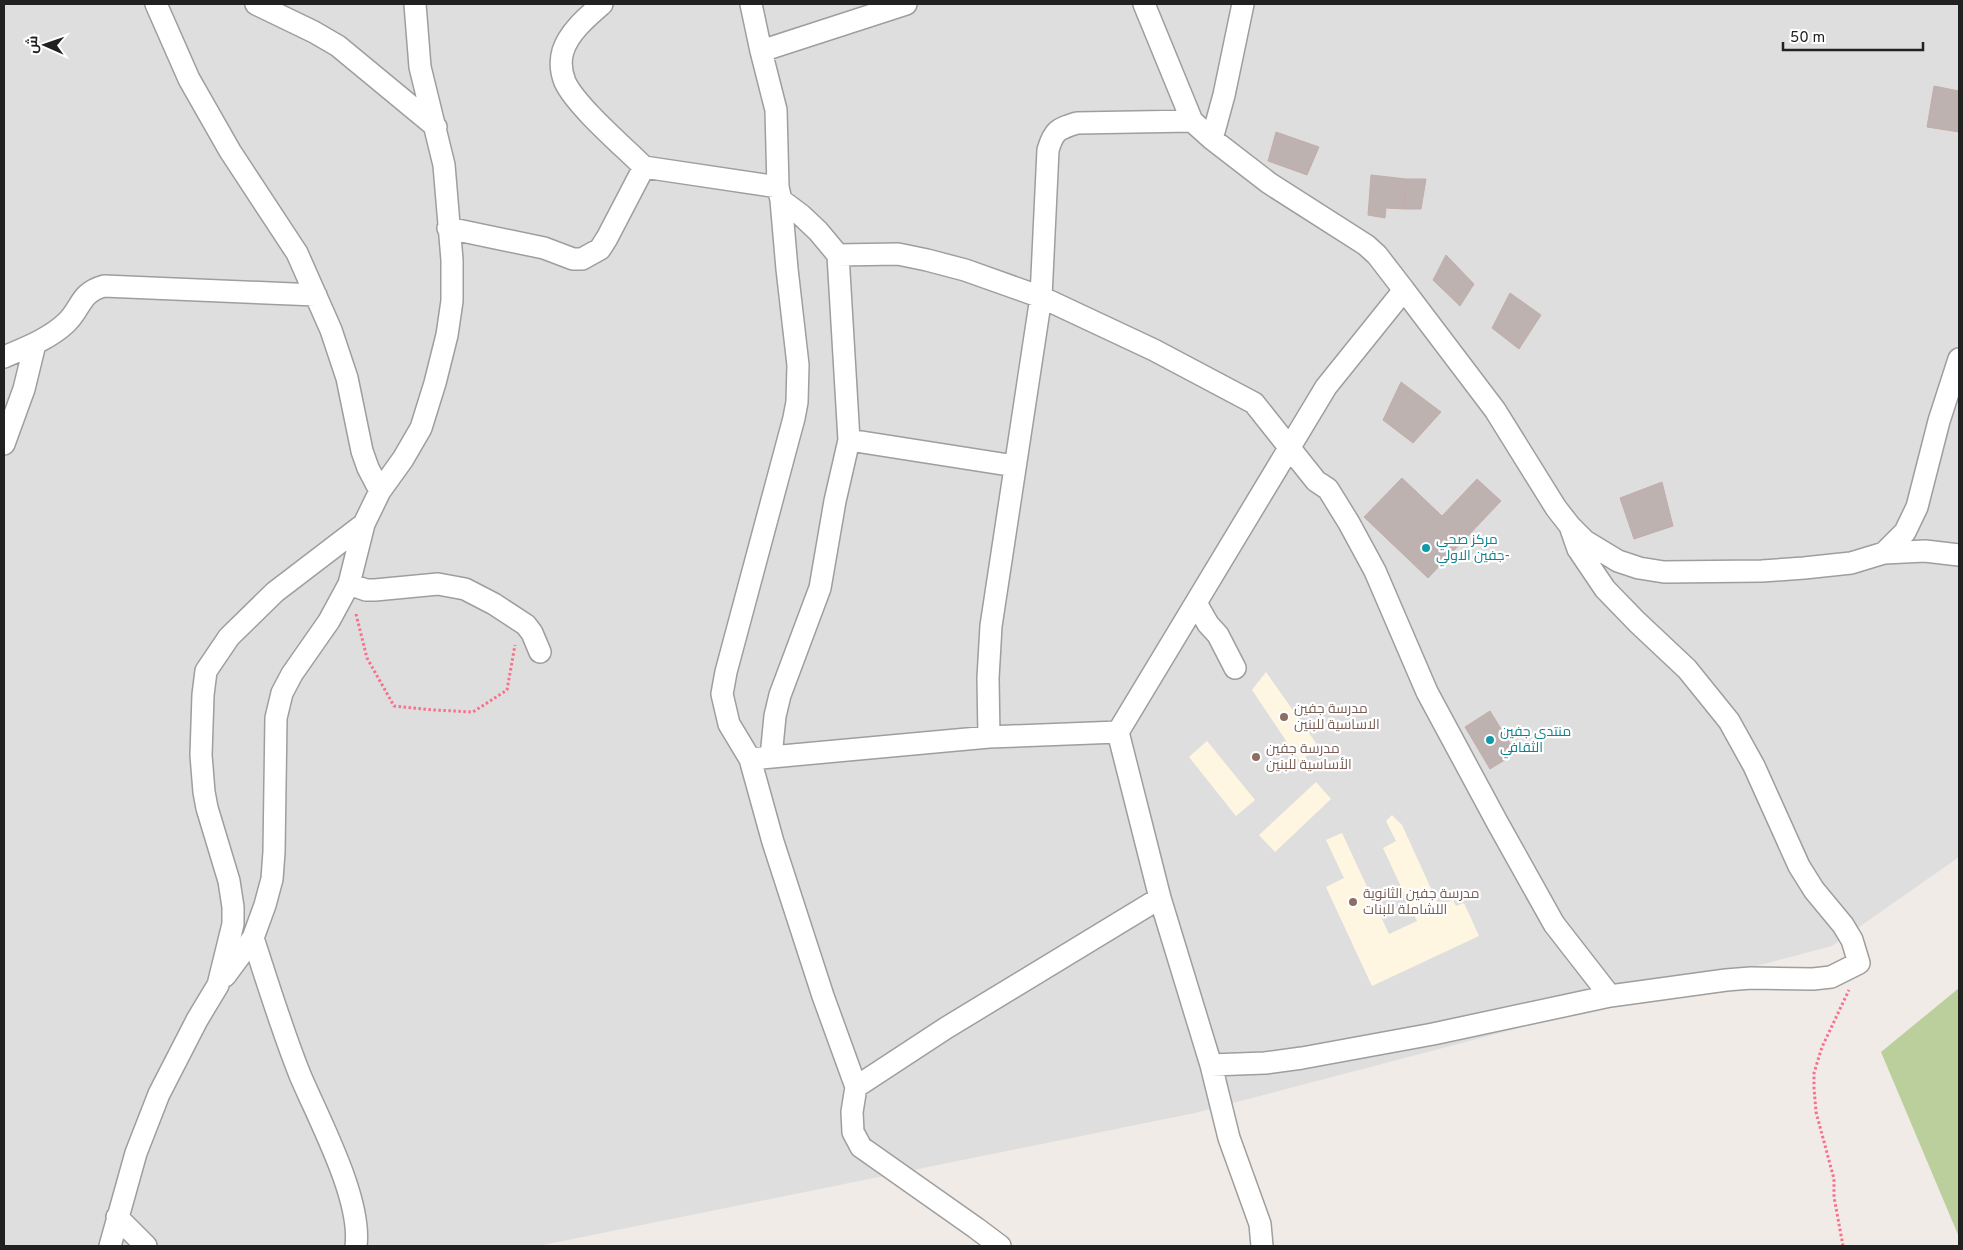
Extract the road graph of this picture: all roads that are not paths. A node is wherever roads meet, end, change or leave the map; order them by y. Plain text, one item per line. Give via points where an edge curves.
1 (156, 4) edge
2 (256, 4) edge
3 (415, 4) edge
4 (602, 4) edge
5 (752, 4) edge
6 (906, 4) edge
7 (1144, 4) edge
8 (1243, 4) edge
9 (761, 51) junction
10 (1192, 121) junction
11 (436, 128) junction
12 (1212, 139) junction
13 (644, 167) junction
14 (780, 194) junction
15 (448, 228) junction
16 (838, 255) junction
17 (1404, 290) junction
18 (316, 295) junction
19 (1041, 297) junction
20 (34, 344) junction
21 (4, 357) edge
22 (1959, 359) edge
23 (849, 440) junction
24 (4, 444) edge
25 (1289, 448) junction
26 (1015, 466) junction
27 (380, 491) junction
28 (364, 524) junction
29 (1570, 526) junction
30 (1884, 553) junction
31 (1959, 555) edge
32 (348, 584) junction
33 (1196, 603) junction
34 (540, 652) dead end
35 (1235, 668) dead end
36 (1118, 732) junction
37 (989, 737) junction
38 (771, 757) junction
39 (750, 759) junction
40 (1160, 898) junction
41 (254, 938) junction
42 (218, 985) junction
43 (1610, 996) junction
44 (1211, 1065) junction
45 (856, 1087) junction
46 (117, 1217) junction
47 (110, 1246) edge
48 (146, 1246) edge
49 (356, 1246) edge
50 (1000, 1246) edge
51 (1262, 1246) edge

1 - 18 street via 189,79 230,151 297,253
2 - 11 street via 338,46
3 - 11 street via 420,67
4 - 13 street via 569,39 561,66 565,82 578,102
5 - 9 street
6 - 9 street
7 - 10 street
8 - 12 street
9 - 14 street via 776,110
10 - 12 street
10 - 19 street via 1077,123 1053,134 1048,150
11 - 15 street via 444,165
12 - 17 street via 1269,183 1366,245
13 - 14 street
13 - 15 street via 600,249 582,259
14 - 16 street via 818,230
14 - 39 street via 798,365 797,402 722,694 729,724
15 - 27 street via 452,301 436,382 421,428
16 - 19 street via 898,254 928,260
16 - 23 street
17 - 25 street via 1326,387
17 - 29 street via 1496,410
18 - 20 street via 104,286 93,289 65,324
18 - 27 street via 347,378 362,451
19 - 25 street via 1154,350 1254,403
19 - 26 street
20 - 21 street
20 - 24 street via 24,389
22 - 30 street via 1917,507 1905,532
23 - 26 street
23 - 38 street via 820,588 780,695
25 - 33 street
25 - 43 street via 1316,481 1328,489 1349,523 1375,571 1427,692 1497,822 1554,924
26 - 37 street via 991,626
27 - 28 street
28 - 32 street
28 - 42 street via 275,592 229,637 206,671 202,747 204,792 233,907 233,924
29 - 30 street via 1618,561 1664,572 1804,568 1851,563
29 - 43 street via 1578,549 1605,589 1687,669 1729,721 1754,766 1799,866 1843,925 1859,963 1832,977 1734,979
30 - 31 street via 1925,551
32 - 34 street via 366,590 452,586 478,595 519,619 532,633
32 - 41 street via 329,621 282,693 276,718 272,880
33 - 35 street
33 - 36 street
36 - 37 street
36 - 40 street
37 - 38 street
38 - 39 street
39 - 45 street via 773,842
40 - 44 street
40 - 45 street via 946,1028
41 - 42 street
41 - 49 street via 279,1021 344,1177 357,1222
42 - 46 street via 158,1094
43 - 44 street via 1302,1058
44 - 51 street via 1229,1138 1260,1224
45 - 50 street via 853,1132 861,1147
46 - 47 street
46 - 48 street

